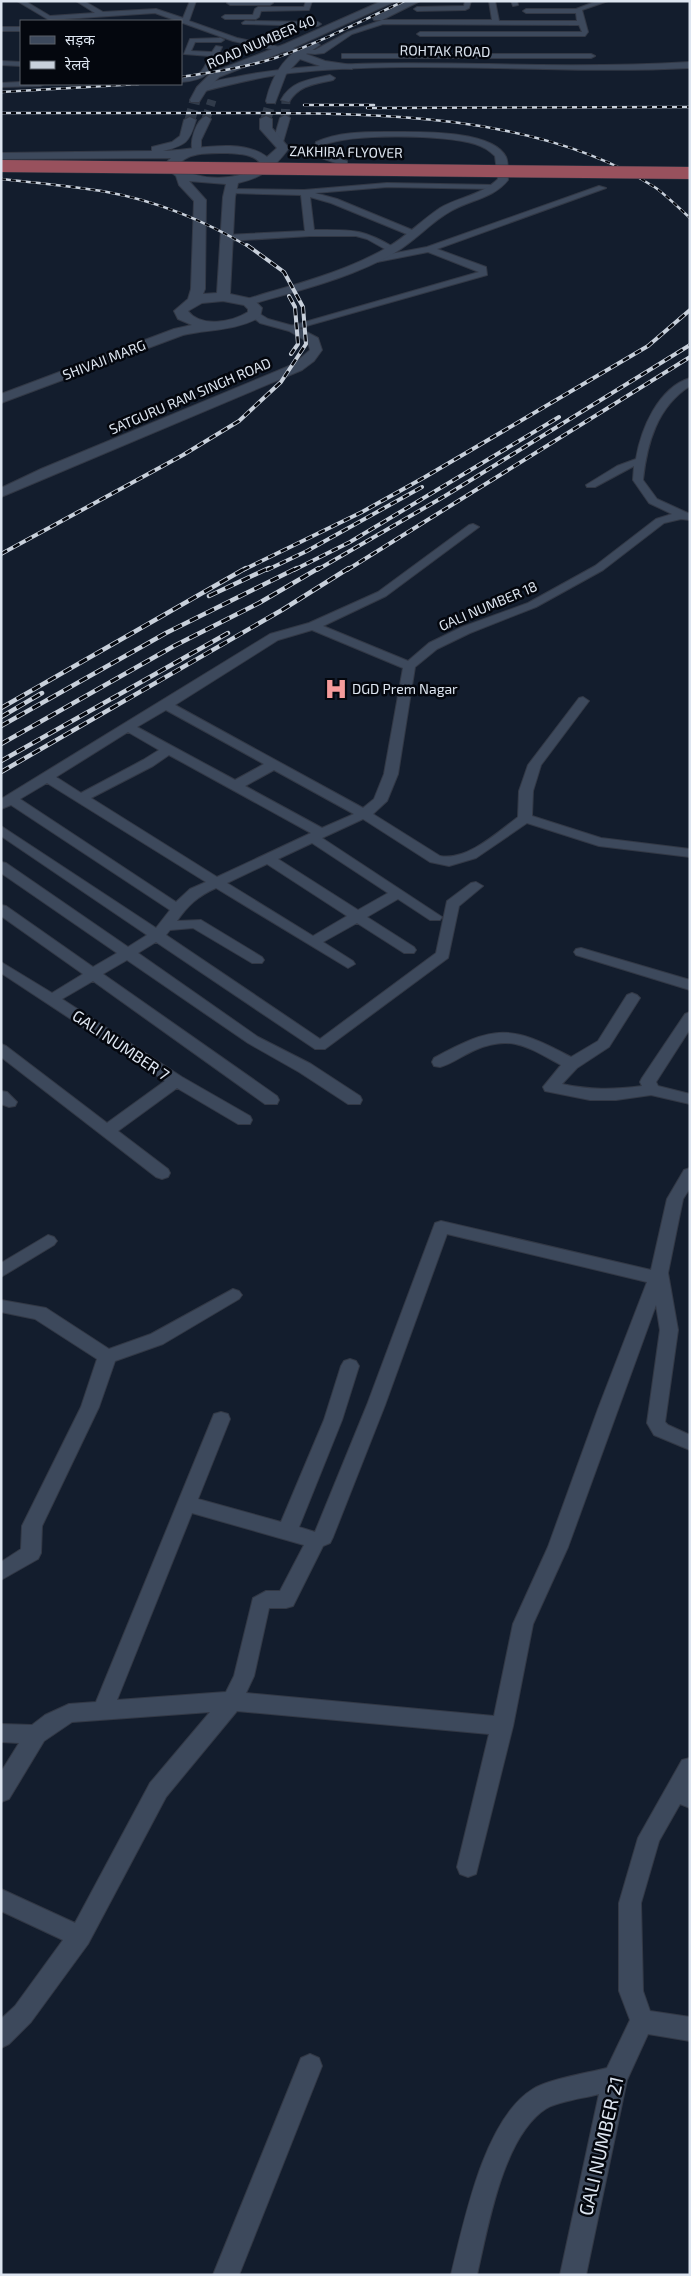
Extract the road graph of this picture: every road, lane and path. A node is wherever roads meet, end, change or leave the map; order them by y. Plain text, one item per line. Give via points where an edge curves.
1 (20, 1) edge
2 (79, 1) edge
3 (193, 1) edge
4 (391, 1) edge
5 (468, 1) edge
6 (492, 1) edge
7 (605, 1) edge
8 (230, 2) edge
9 (593, 2) edge
10 (309, 3) edge
11 (143, 5) dead end
12 (416, 5) edge
13 (514, 6) edge
14 (284, 9) junction
15 (302, 9) junction
16 (504, 10) dead end
17 (156, 11) junction
18 (435, 12) junction
19 (103, 15) junction
20 (384, 15) junction
21 (495, 16) junction
22 (225, 17) junction
23 (51, 20) edge
24 (185, 21) junction
25 (582, 22) junction
26 (279, 24) junction
27 (297, 24) junction
28 (318, 24) dead end
29 (1, 29) edge
30 (20, 29) edge
31 (190, 32) dead end
32 (221, 34) junction
33 (420, 38) junction
34 (588, 46) dead end
35 (280, 49) junction
36 (300, 53) junction
37 (214, 54) junction
38 (345, 56) dead end
39 (591, 56) junction
40 (1, 63) edge
41 (20, 64) edge
42 (690, 65) edge
43 (418, 66) junction
44 (444, 66) junction
45 (348, 67) junction
46 (593, 68) junction
47 (20, 70) edge
48 (1, 71) edge
49 (281, 73) junction
50 (182, 80) edge
51 (228, 81) junction
52 (1, 85) edge
53 (20, 85) edge
54 (201, 89) junction
55 (195, 100) tunnel mouth
56 (212, 100) tunnel mouth
57 (271, 100) tunnel mouth
58 (286, 100) tunnel mouth
59 (285, 118) tunnel mouth
60 (206, 119) tunnel mouth
61 (266, 119) tunnel mouth
62 (190, 120) tunnel mouth
63 (278, 142) junction
64 (192, 145) junction
65 (1, 156) edge
66 (112, 156) junction
67 (1, 160) edge
68 (344, 163) junction
69 (267, 164) junction
70 (1, 166) edge
71 (690, 166) edge
72 (1, 172) edge
73 (690, 173) edge
74 (179, 174) junction
75 (232, 186) junction
76 (494, 187) junction
77 (602, 188) dead end
78 (305, 193) junction
79 (310, 233) junction
80 (414, 234) junction
81 (227, 238) junction
82 (429, 249) junction
83 (392, 250) junction
84 (372, 260) junction
85 (223, 297) junction
86 (194, 301) junction
87 (252, 308) junction
88 (183, 316) junction
89 (209, 325) junction
90 (228, 325) junction
91 (289, 328) junction
92 (690, 381) edge
93 (1, 388) edge
94 (1, 399) edge
95 (639, 461) junction
96 (1, 484) edge
97 (591, 485) dead end
98 (1, 493) edge
99 (686, 517) edge
100 (473, 527) dead end
101 (313, 626) junction
102 (409, 666) junction
103 (583, 701) dead end
104 (166, 705) junction
105 (128, 727) junction
106 (169, 750) junction
107 (274, 764) junction
108 (46, 777) junction
109 (234, 786) junction
110 (81, 798) junction
111 (6, 802) edge
112 (364, 814) junction
113 (526, 818) junction
114 (1, 830) edge
115 (316, 835) junction
116 (690, 853) edge
117 (267, 858) junction
118 (1, 866) edge
119 (216, 882) junction
120 (476, 886) dead end
121 (398, 894) junction
122 (1, 909) edge
123 (178, 909) junction
124 (357, 917) junction
125 (435, 917) dead end
126 (161, 931) junction
127 (313, 942) junction
128 (408, 950) dead end
129 (581, 952) dead end
130 (128, 953) junction
131 (257, 960) dead end
132 (348, 964) dead end
133 (1, 966) edge
134 (93, 974) junction
135 (690, 984) edge
136 (632, 998) dead end
137 (52, 999) junction
138 (690, 1017) edge
139 (1, 1049) edge
140 (440, 1062) dead end
141 (571, 1064) junction
142 (176, 1081) junction
143 (652, 1090) junction
144 (690, 1099) edge
145 (271, 1100) dead end
146 (354, 1100) dead end
147 (244, 1120) dead end
148 (108, 1130) junction
149 (162, 1173) dead end
150 (690, 1174) edge
151 (48, 1241) dead end
152 (1, 1271) edge
153 (658, 1275) junction
154 (233, 1295) dead end
155 (1, 1306) edge
156 (106, 1357) junction
157 (350, 1366) dead end
158 (221, 1419) dead end
159 (690, 1443) edge
160 (187, 1504) junction
161 (287, 1532) junction
162 (316, 1540) junction
163 (1, 1572) edge
164 (232, 1701) junction
165 (103, 1710) junction
166 (502, 1726) junction
167 (1, 1733) edge
168 (36, 1734) junction
169 (690, 1767) edge
170 (1, 1792) edge
171 (683, 1795) edge
172 (468, 1867) dead end
173 (1, 1899) edge
174 (80, 1936) junction
175 (642, 2021) junction
176 (690, 2029) edge
177 (1, 2036) edge
178 (310, 2066) dead end
179 (615, 2078) junction
180 (226, 2275) edge
181 (464, 2275) edge
182 (572, 2275) edge

1 - 23 street
2 - 19 street
3 - 24 street
4 - 35 main road, ROAD NUMBER 40
5 - 18 street via 465,8
6 - 21 street
7 - 9 street
8 - 10 street
8 - 22 street
9 - 25 street via 583,6
10 - 15 street via 307,9
11 - 17 street
12 - 18 street
12 - 20 main road, ROAD NUMBER 40
13 - 25 street
14 - 15 street
14 - 22 street via 258,9 254,18
14 - 26 street
15 - 27 street
16 - 21 street
17 - 19 street
17 - 24 street
18 - 20 street
18 - 21 street
19 - 23 street
20 - 36 main road, ROAD NUMBER 40
21 - 25 street
21 - 33 street
22 - 26 street via 223,22
24 - 32 street
25 - 33 street
25 - 33 street
26 - 27 street
27 - 28 street
29 - 30 street
31 - 32 street
32 - 35 street
32 - 37 street
32 - 37 street via 192,40 188,52
33 - 36 street via 382,22 350,33 321,51
33 - 38 street
33 - 39 street
33 - 43 street
34 - 39 street
35 - 36 street
35 - 54 main road, ROAD NUMBER 40 via 215,75
36 - 45 main road via 324,64
36 - 49 main road, ROAD NUMBER 40
37 - 50 street via 205,74
39 - 46 street
40 - 41 street
42 - 46 street, ROHTAK ROAD
43 - 44 street, ROHTAK ROAD
43 - 45 street, ROHTAK ROAD
44 - 46 street, ROHTAK ROAD
44 - 58 street via 379,71 323,80 294,89
45 - 49 street, ROHTAK ROAD
47 - 48 street
49 - 51 street, ROHTAK ROAD
49 - 57 main road, ROAD NUMBER 40 via 274,82
51 - 54 street, ROHTAK ROAD
51 - 56 street via 214,92
52 - 53 street
54 - 55 main road
59 - 63 street
60 - 64 street
61 - 63 main road via 266,129
62 - 64 main road
63 - 69 main road via 283,148
64 - 66 main road
64 - 66 main road via 176,144
64 - 69 main road via 244,151 264,159
64 - 74 main road via 172,163 172,168
65 - 66 main road
67 - 68 main road, ZAKHIRA FLYOVER
68 - 71 main road, ZAKHIRA FLYOVER
68 - 76 street via 322,155 320,144 341,136 476,141 498,154 502,164 503,180
69 - 75 main road via 266,168
70 - 73 main road, ZAKHIRA FLYOVER, bridge
72 - 74 main road
74 - 75 main road
74 - 86 main road via 200,200 198,290
75 - 78 street
75 - 81 main road
76 - 78 street via 387,185
76 - 80 street via 448,208
77 - 82 street
78 - 79 street
78 - 80 street via 334,201
79 - 81 street
79 - 83 street via 356,233
80 - 83 street
81 - 85 main road
82 - 84 street
82 - 91 street via 485,271
83 - 84 street
84 - 87 street
85 - 86 main road
85 - 87 main road
86 - 88 main road via 181,311
87 - 90 main road via 245,321
87 - 91 street, SATGURU RAM SINGH ROAD via 264,321
88 - 89 main road via 192,322
88 - 93 main road, SHIVAJI MARG via 165,328
89 - 90 main road
89 - 94 main road, SHIVAJI MARG via 179,332
90 - 96 street, SATGURU RAM SINGH ROAD via 255,324 284,333 299,342 302,351 287,363
91 - 98 street, SATGURU RAM SINGH ROAD via 314,340 316,350 298,367
92 - 95 street via 677,388 650,423
95 - 97 street via 627,463 619,471
95 - 99 street via 638,480 653,501
99 - 102 street, GALI NUMBER 18 via 660,521 599,568 532,605 433,646
100 - 101 street via 382,594
101 - 102 street
101 - 104 street via 274,636
102 - 112 street via 391,774 380,801
103 - 113 street via 535,765 526,791
104 - 105 street
104 - 107 street
105 - 106 street
105 - 108 street
106 - 109 street
106 - 110 street
107 - 109 street
107 - 112 street
108 - 110 street
108 - 111 street
109 - 115 street
110 - 119 street
111 - 123 street
112 - 113 street via 444,862 461,860
112 - 115 street
113 - 116 street via 599,842
114 - 126 street
115 - 117 street
115 - 121 street
117 - 119 street
117 - 124 street
118 - 130 street
119 - 123 street via 189,896
119 - 127 street
120 - 126 street via 452,904 443,955 320,1046
121 - 124 street
121 - 125 street
122 - 134 street
123 - 126 street
124 - 127 street
124 - 128 street
126 - 130 street
126 - 131 street via 196,923
127 - 132 street
129 - 135 street
130 - 134 street
130 - 146 street via 253,1040
133 - 137 street, GALI NUMBER 7
134 - 137 street
134 - 145 street
136 - 141 street via 604,1044
137 - 142 street, GALI NUMBER 7
138 - 143 street via 648,1082
139 - 148 street
140 - 141 street via 480,1041 511,1038 523,1039
141 - 143 street via 551,1087 590,1095
142 - 147 street, GALI NUMBER 7
142 - 148 street
143 - 144 street
148 - 149 street
150 - 153 street via 675,1199
151 - 152 street
153 - 159 street via 669,1330 656,1423 661,1430
153 - 162 street via 441,1227 376,1405 323,1536
153 - 166 street via 558,1547 523,1624
154 - 156 street via 157,1339
155 - 156 street via 40,1313
156 - 163 street via 90,1406 32,1526 31,1553
157 - 161 street via 333,1420
158 - 160 street
160 - 161 street
160 - 165 street
161 - 162 street
162 - 164 street via 286,1600 266,1599 260,1604 244,1676
164 - 165 street
164 - 166 street
164 - 174 street via 158,1790
165 - 168 street via 69,1713
166 - 172 street
167 - 168 street
168 - 170 street
169 - 171 street
171 - 175 street via 649,1838 630,1903 631,1991
173 - 174 street
174 - 177 street via 23,2014
175 - 176 street
175 - 179 street, GALI NUMBER 21
178 - 180 street
179 - 181 street via 542,2097 510,2129 482,2198
179 - 182 street, GALI NUMBER 21

